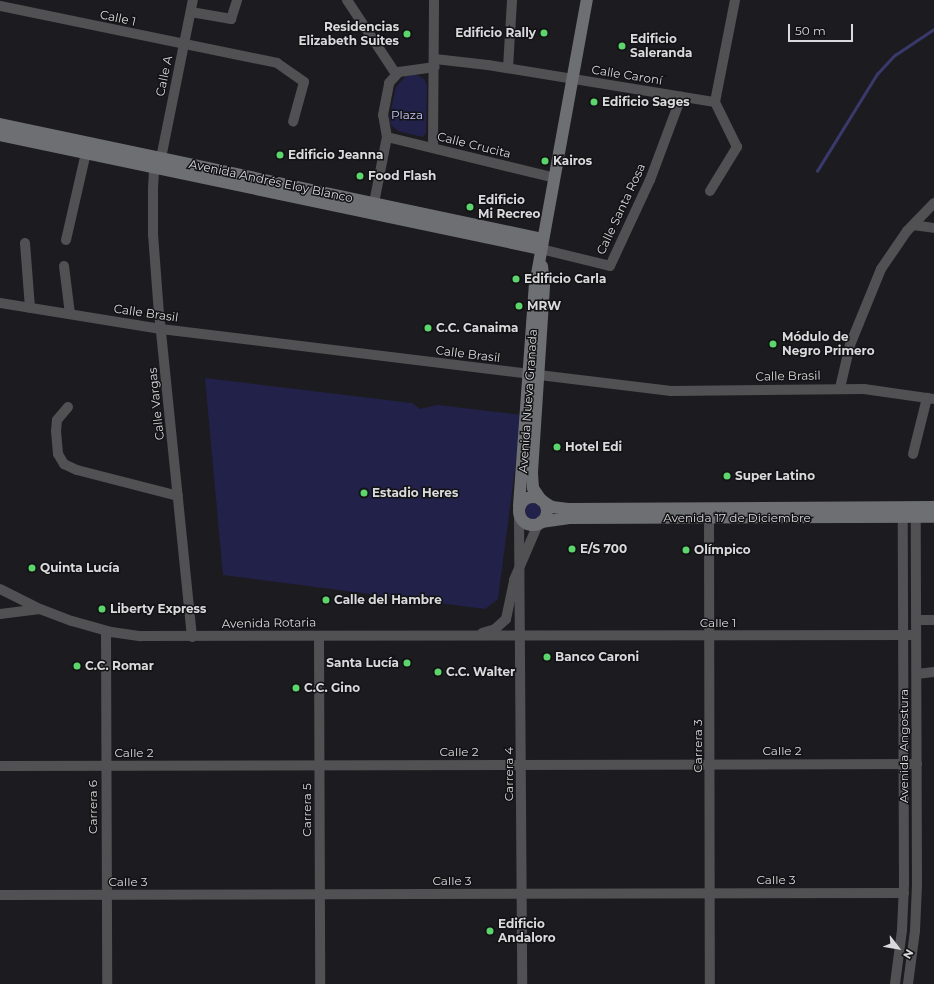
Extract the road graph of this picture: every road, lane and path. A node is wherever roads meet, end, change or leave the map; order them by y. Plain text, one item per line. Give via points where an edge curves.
1 (193, 0) edge
2 (237, 0) edge
3 (347, 0) edge
4 (434, 0) edge
5 (512, 0) edge
6 (587, 0) edge
7 (735, 0) edge
8 (0, 6) edge
9 (190, 12) junction
10 (184, 45) junction
11 (435, 63) junction
12 (508, 68) junction
13 (396, 74) junction
14 (573, 79) junction
15 (681, 97) junction
16 (715, 102) junction
17 (293, 122) dead end
18 (0, 124) edge
19 (0, 134) edge
20 (387, 137) junction
21 (433, 148) junction
22 (86, 152) junction
23 (157, 162) junction
24 (555, 178) junction
25 (710, 191) dead end
26 (374, 203) junction
27 (934, 203) edge
28 (913, 225) junction
29 (934, 228) edge
30 (66, 240) dead end
31 (25, 243) dead end
32 (542, 244) junction
33 (64, 266) dead end
34 (0, 303) edge
35 (30, 308) junction
36 (70, 314) junction
37 (161, 329) junction
38 (534, 375) junction
39 (840, 388) junction
40 (932, 398) edge
41 (68, 407) dead end
42 (913, 454) dead end
43 (178, 496) junction
44 (542, 501) junction
45 (934, 507) edge
46 (519, 512) junction
47 (903, 512) junction
48 (916, 512) junction
49 (709, 513) junction
50 (934, 517) edge
51 (540, 523) junction
52 (521, 563) junction
53 (0, 589) edge
54 (40, 609) junction
55 (0, 614) edge
56 (916, 620) junction
57 (934, 620) edge
58 (106, 631) junction
59 (904, 635) junction
60 (916, 635) junction
61 (320, 636) junction
62 (470, 636) junction
63 (520, 636) junction
64 (710, 636) junction
65 (192, 637) junction
66 (934, 672) edge
67 (917, 674) junction
68 (904, 764) junction
69 (917, 764) junction
70 (320, 765) junction
71 (522, 765) junction
72 (711, 765) junction
73 (0, 766) edge
74 (106, 766) junction
75 (710, 893) junction
76 (904, 893) junction
77 (320, 894) junction
78 (522, 894) junction
79 (107, 895) junction
80 (0, 896) edge
81 (107, 984) edge
82 (320, 984) edge
83 (522, 984) edge
84 (710, 984) edge
85 (895, 984) edge
86 (908, 984) edge

1 - 9 street, Calle A
2 - 9 street via 231,19
3 - 13 street
4 - 11 street
5 - 12 street
6 - 14 street, Avenida Nueva Granada
7 - 16 street
8 - 10 street, Calle 1
9 - 10 street, Calle A
10 - 17 street, Calle 1 via 277,63 304,82
10 - 23 street, Calle A
11 - 12 street, Calle Caroní
11 - 13 street, Calle Caroní
11 - 21 street
12 - 14 street, Calle Caroní
13 - 20 street via 390,83 384,109
14 - 15 street, Calle Caroní
14 - 24 street, Avenida Nueva Granada
15 - 16 street, Calle Caroní
15 - 32 street, Calle Santa Rosa via 650,180 610,266
16 - 25 street via 737,147
18 - 23 street, Avenida Andrés Eloy Blanco
19 - 22 street, Avenida Andrés Eloy Blanco
20 - 21 street, Calle Crucita
20 - 26 street
21 - 24 street, Calle Crucita
22 - 23 street, Avenida Andrés Eloy Blanco
22 - 30 street
23 - 26 street, Avenida Andrés Eloy Blanco
23 - 32 street, Avenida Andrés Eloy Blanco
23 - 37 street, Calle Vargas via 153,235
24 - 32 street, Avenida Nueva Granada
26 - 32 street, Avenida Andrés Eloy Blanco
27 - 28 street
28 - 29 street
28 - 39 street via 887,259 875,283 848,351
31 - 35 street
32 - 38 street, Avenida Nueva Granada via 535,285
33 - 36 street
34 - 35 street, Calle Brasil
35 - 36 street, Calle Brasil
36 - 37 street, Calle Brasil
37 - 38 street, Calle Brasil
37 - 43 street, Calle Vargas
38 - 39 street, Calle Brasil via 695,392
38 - 44 street, Avenida Nueva Granada via 532,483
38 - 46 street, Avenida Nueva Granada
39 - 40 street, Calle Brasil via 883,390
40 - 42 street
41 - 43 street via 57,420 56,431 58,454 64,464 77,470
43 - 65 street, Calle Vargas
44 - 46 street via 527,498
44 - 49 street, Avenida 17 de Diciembre via 552,507
44 - 51 street via 547,513
45 - 48 street, Avenida 17 de Diciembre
46 - 51 street via 527,525
46 - 52 street, Carrera 4
47 - 48 street, Avenida 17 de Diciembre
47 - 49 street, Avenida 17 de Diciembre
47 - 59 street, Avenida Angostura
48 - 50 street, Avenida 17 de Diciembre
48 - 56 street, Avenida Angostura
49 - 51 street, Avenida 17 de Diciembre via 568,518
49 - 64 street, Carrera 3
51 - 52 street, Carrera 4
52 - 62 street, Avenida Rotaria via 514,580 506,619 490,632
52 - 63 street, Carrera 4
53 - 54 street
54 - 55 street, Avenida Rotaria
54 - 58 street, Avenida Rotaria
56 - 57 street
56 - 60 street, Avenida Angostura
58 - 65 street, Avenida Rotaria via 141,636
58 - 74 street, Carrera 6
59 - 60 street, Calle 1
59 - 64 street, Calle 1
59 - 68 street, Avenida Angostura
60 - 67 street, Avenida Angostura
61 - 62 street, Avenida Rotaria
61 - 65 street, Avenida Rotaria
61 - 70 street, Carrera 5
62 - 63 street, Avenida Rotaria
63 - 64 street, Calle 1
63 - 71 street, Carrera 4
64 - 72 street, Carrera 3
66 - 67 street
67 - 69 street, Avenida Angostura
68 - 69 street, Calle 2
68 - 72 street, Calle 2
68 - 76 street, Avenida Angostura
69 - 86 street, Avenida Angostura via 916,908
70 - 71 street, Calle 2
70 - 74 street, Calle 2
70 - 77 street, Carrera 5
71 - 72 street, Calle 2
71 - 78 street, Carrera 4
72 - 75 street, Carrera 3
73 - 74 street, Calle 2
74 - 79 street, Carrera 6
75 - 76 street, Calle 3
75 - 78 street, Calle 3
75 - 84 street, Carrera 3
76 - 85 street, Avenida Angostura
77 - 78 street, Calle 3
77 - 79 street, Calle 3
77 - 82 street, Carrera 5
78 - 83 street, Carrera 4
79 - 80 street, Calle 3
79 - 81 street, Carrera 6

